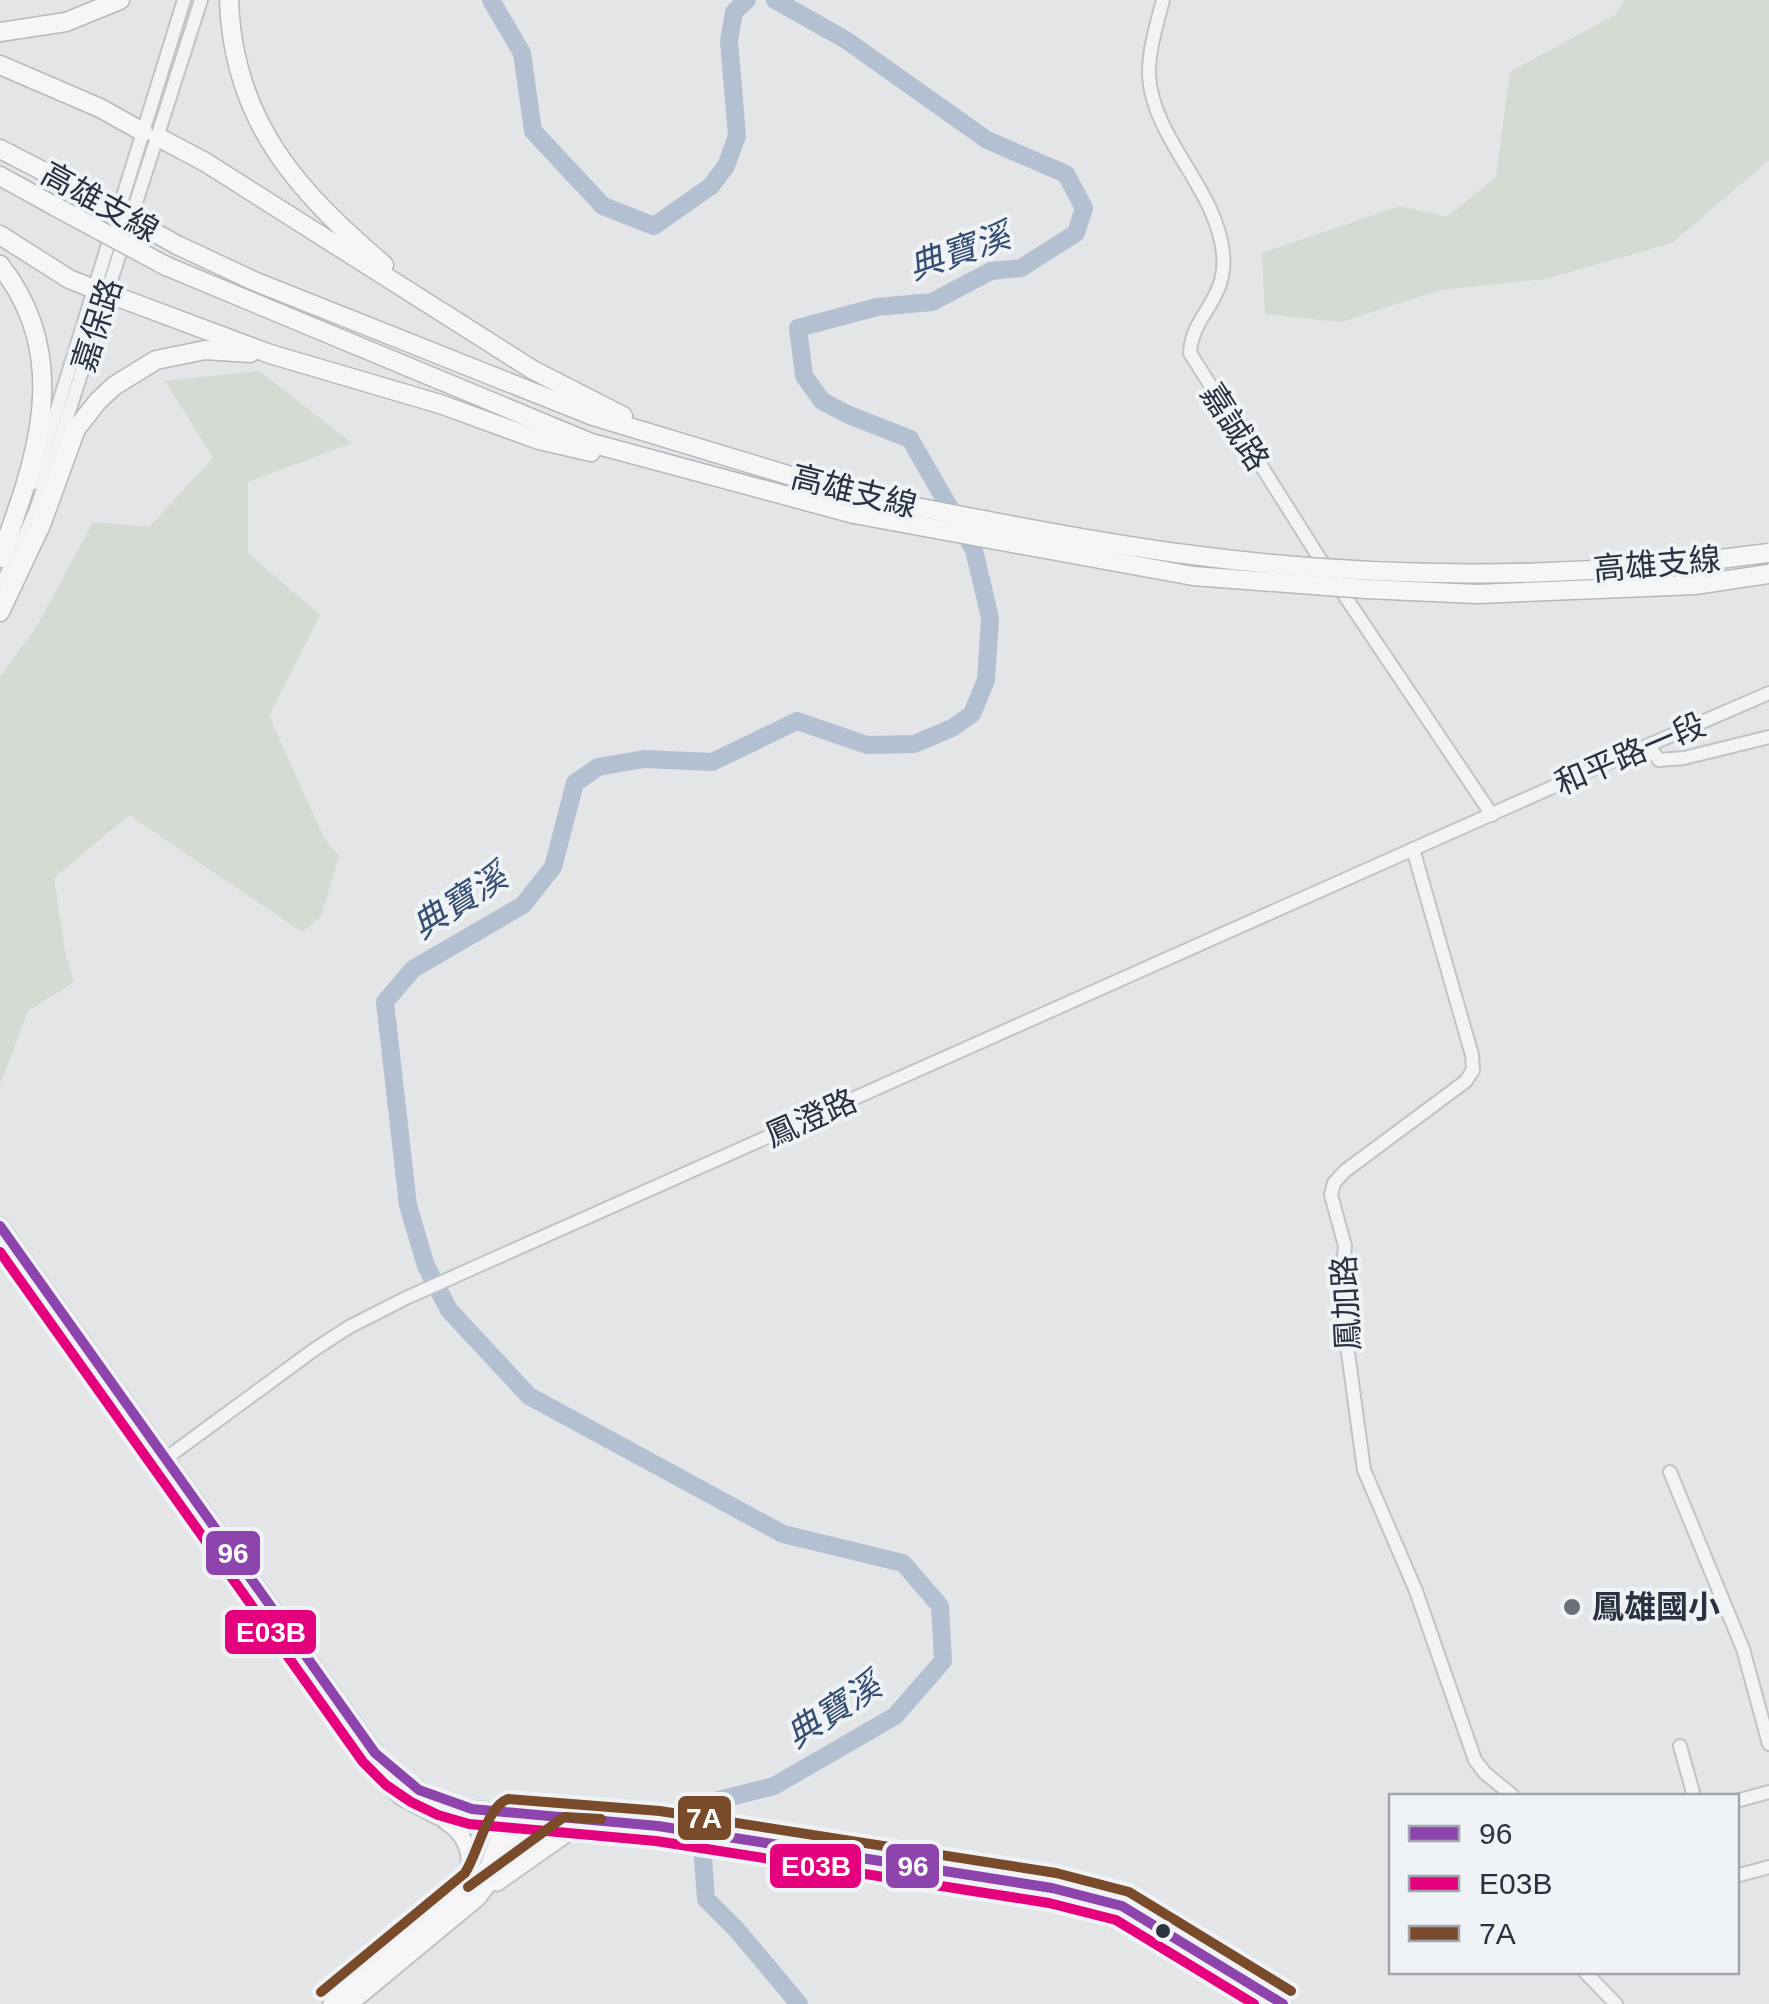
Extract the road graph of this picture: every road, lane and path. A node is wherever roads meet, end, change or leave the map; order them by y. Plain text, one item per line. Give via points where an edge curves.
1 (120, 0) edge
2 (184, 0) edge
3 (201, 0) edge
4 (229, 0) edge
5 (1163, 0) edge
6 (0, 32) edge
7 (0, 64) edge
8 (151, 134) junction
9 (0, 149) edge
10 (0, 176) edge
11 (0, 235) edge
12 (0, 264) edge
13 (100, 291) junction
14 (422, 298) junction
15 (270, 354) junction
16 (664, 437) junction
17 (762, 490) junction
18 (854, 504) junction
19 (1769, 553) edge
20 (0, 561) edge
21 (1769, 574) edge
22 (0, 589) edge
23 (0, 612) edge
24 (1769, 694) edge
25 (1769, 737) edge
26 (1649, 747) junction
27 (1492, 815) junction
28 (1413, 849) junction
29 (0, 1226) edge
30 (0, 1250) edge
31 (28, 1278) junction
32 (160, 1462) junction
33 (1670, 1472) dead end
34 (1769, 1744) edge
35 (1680, 1746) dead end
36 (1769, 1792) edge
37 (1511, 1794) edge
38 (1693, 1794) edge
39 (1739, 1800) edge
40 (438, 1816) junction
41 (511, 1821) junction
42 (570, 1831) junction
43 (657, 1833) junction
44 (724, 1844) junction
45 (1769, 1867) edge
46 (1739, 1875) edge
47 (478, 1898) junction
48 (448, 1908) junction
49 (1588, 1974) edge
50 (362, 1995) edge
51 (331, 2004) edge
52 (1258, 2004) edge
53 (1283, 2004) edge
54 (1616, 2004) edge

1 - 6 highway via 66,22
2 - 8 street, 嘉保路
3 - 8 street, 嘉保路
4 - 14 highway via 246,90 294,180
5 - 27 street, 嘉誠路 via 1149,75 1155,102 1201,187 1223,256 1219,291 1190,353
7 - 8 highway
8 - 13 street, 嘉保路
8 - 14 highway
9 - 16 highway, 高雄支線, bridge via 254,281 593,416
10 - 17 highway, 高雄支線, bridge via 166,266 591,443
11 - 13 highway
12 - 20 highway via 26,304 44,370 34,444
13 - 15 highway
13 - 20 street, 嘉保路
13 - 22 street, 嘉保路 via 35,512
14 - 16 highway via 534,370
15 - 17 highway via 554,444
15 - 23 highway via 176,354 114,386 76,429
16 - 18 highway, 高雄支線
17 - 18 highway, 高雄支線
18 - 19 highway, 高雄支線, bridge via 1186,554 1366,570 1506,574
18 - 21 highway, 高雄支線, bridge via 1192,576 1512,593
24 - 26 street, 和平路一段
25 - 26 street via 1684,758 1658,760
26 - 27 street, 和平路一段
27 - 28 street, 鳳澄路
28 - 32 street, 鳳澄路 via 406,1298 349,1326
28 - 37 street, 鳳加路 via 1474,1070 1334,1183 1331,1195 1345,1246 1340,1294 1364,1470 1476,1760
29 - 31 main road
30 - 31 main road
31 - 32 main road
32 - 40 main road via 375,1773
32 - 41 main road via 393,1772 443,1803
33 - 34 street via 1744,1649
35 - 38 street
36 - 39 street
40 - 41 main road via 462,1824
40 - 48 main road via 461,1834 470,1852 467,1881
41 - 42 main road
41 - 43 main road
41 - 47 main road via 502,1868
41 - 48 main road via 483,1875
42 - 43 main road
42 - 47 main road
43 - 44 main road
44 - 52 main road via 1092,1910 1142,1930
44 - 53 main road via 1052,1888 1122,1906
45 - 46 street
47 - 50 main road
48 - 50 main road
49 - 54 street
50 - 51 main road

